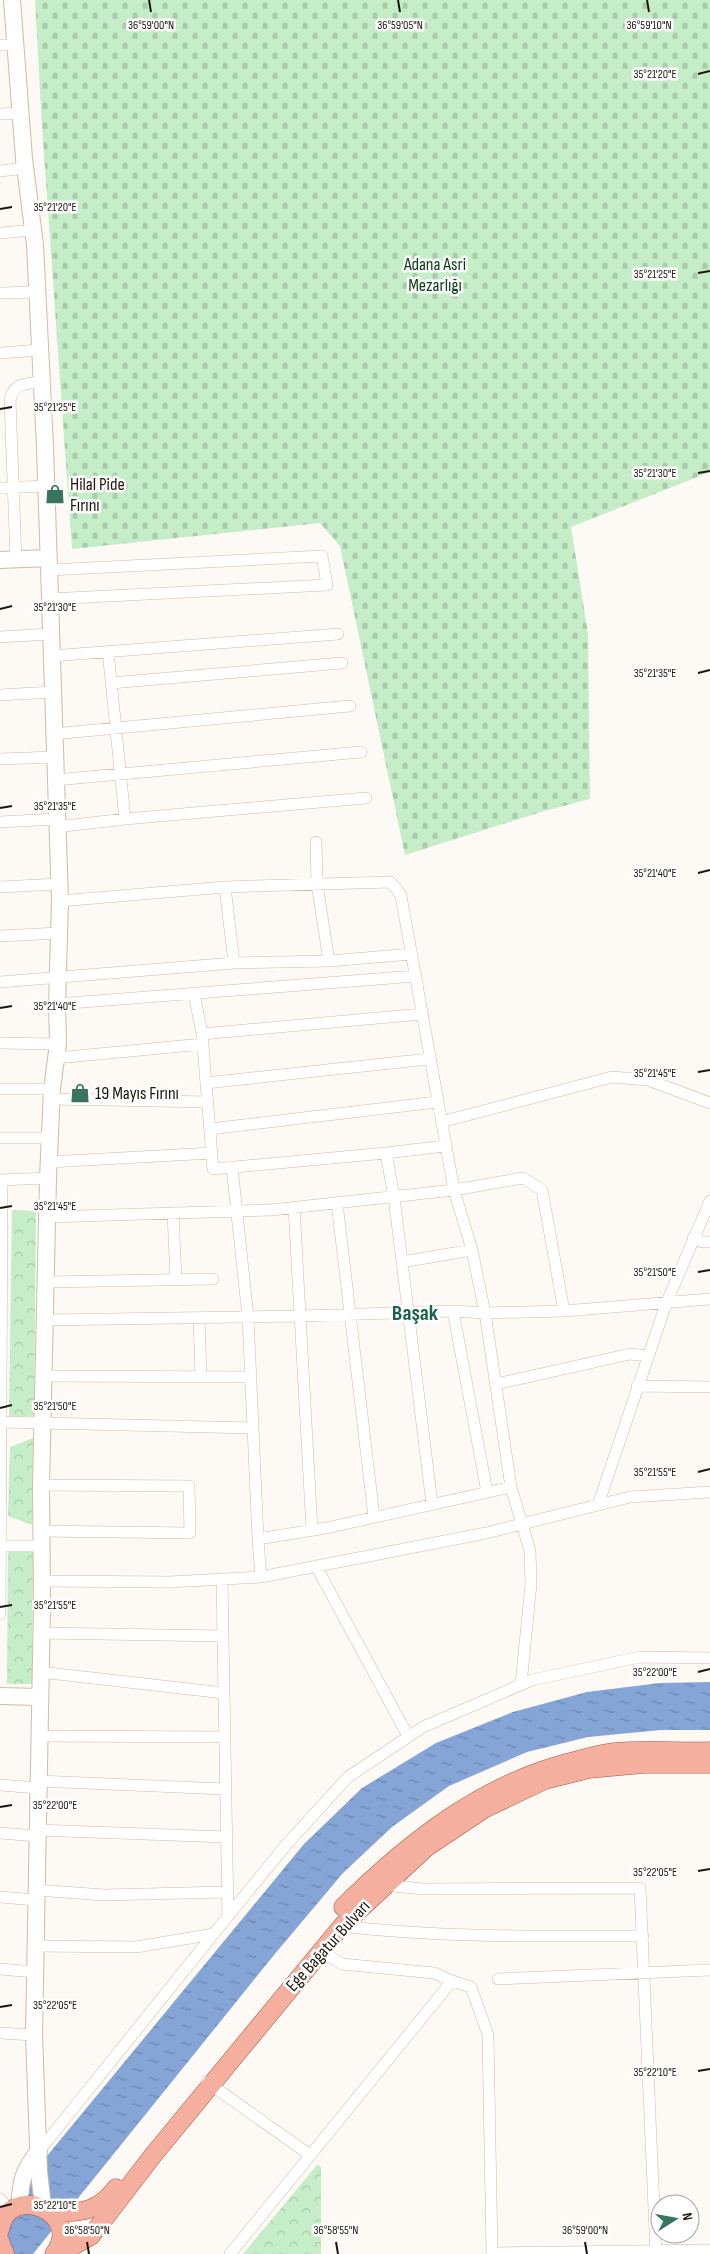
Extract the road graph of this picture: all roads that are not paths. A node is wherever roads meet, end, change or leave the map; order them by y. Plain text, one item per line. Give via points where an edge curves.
1 (12, 0) edge
2 (8, 45) edge
3 (21, 113) junction
4 (0, 114) edge
5 (25, 168) junction
6 (0, 171) edge
7 (33, 230) junction
8 (0, 233) edge
9 (37, 292) junction
10 (0, 293) edge
11 (40, 350) junction
12 (0, 353) edge
13 (42, 382) junction
14 (46, 486) junction
15 (13, 487) junction
16 (0, 488) edge
17 (8, 560) edge
18 (48, 564) junction
19 (50, 599) junction
20 (51, 634) junction
21 (338, 634) dead end
22 (0, 637) edge
23 (108, 651) junction
24 (51, 656) junction
25 (342, 663) dead end
26 (111, 683) junction
27 (52, 692) junction
28 (0, 695) edge
29 (350, 706) dead end
30 (115, 728) junction
31 (54, 734) junction
32 (361, 752) dead end
33 (54, 757) junction
34 (0, 759) edge
35 (119, 774) junction
36 (55, 780) junction
37 (366, 798) dead end
38 (125, 818) junction
39 (0, 822) edge
40 (56, 823) junction
41 (316, 842) dead end
42 (58, 884) junction
43 (316, 884) junction
44 (0, 887) edge
45 (225, 888) junction
46 (60, 901) junction
47 (58, 933) junction
48 (0, 936) edge
49 (412, 954) junction
50 (329, 961) junction
51 (234, 964) junction
52 (416, 976) junction
53 (58, 977) junction
54 (0, 982) edge
55 (194, 993) junction
56 (57, 1004) junction
57 (422, 1014) junction
58 (202, 1039) junction
59 (0, 1042) edge
60 (57, 1051) junction
61 (429, 1059) junction
62 (206, 1083) junction
63 (0, 1089) edge
64 (52, 1094) junction
65 (207, 1102) junction
66 (437, 1102) junction
67 (710, 1103) edge
68 (441, 1122) junction
69 (210, 1129) junction
70 (0, 1138) edge
71 (50, 1138) junction
72 (445, 1146) junction
73 (212, 1153) junction
74 (386, 1153) junction
75 (49, 1162) junction
76 (232, 1167) junction
77 (48, 1178) junction
78 (1, 1180) edge
79 (454, 1190) junction
80 (394, 1197) junction
81 (710, 1201) edge
82 (337, 1203) junction
83 (294, 1207) junction
84 (237, 1211) junction
85 (173, 1213) junction
86 (48, 1217) junction
87 (694, 1238) junction
88 (710, 1242) edge
89 (472, 1250) junction
90 (402, 1262) junction
91 (176, 1279) junction
92 (213, 1279) dead end
93 (46, 1282) junction
94 (710, 1299) edge
95 (666, 1304) junction
96 (453, 1311) junction
97 (564, 1311) junction
98 (408, 1313) junction
99 (485, 1313) junction
100 (350, 1315) junction
101 (301, 1316) junction
102 (248, 1317) junction
103 (199, 1318) junction
104 (45, 1320) junction
105 (648, 1356) junction
106 (44, 1376) junction
107 (201, 1376) junction
108 (251, 1377) junction
109 (496, 1384) junction
110 (637, 1386) junction
111 (710, 1387) edge
112 (0, 1422) edge
113 (43, 1424) junction
114 (253, 1428) junction
115 (41, 1485) junction
116 (512, 1487) junction
117 (487, 1492) junction
118 (710, 1492) edge
119 (432, 1504) junction
120 (598, 1505) junction
121 (374, 1517) junction
122 (522, 1523) junction
123 (312, 1530) junction
124 (41, 1539) junction
125 (258, 1539) junction
126 (0, 1546) edge
127 (316, 1566) junction
128 (261, 1577) junction
129 (222, 1579) junction
130 (41, 1581) junction
131 (0, 1614) edge
132 (40, 1633) junction
133 (223, 1636) junction
134 (710, 1658) edge
135 (40, 1672) junction
136 (522, 1684) junction
137 (224, 1693) junction
138 (0, 1696) edge
139 (39, 1697) junction
140 (39, 1736) junction
141 (408, 1736) junction
142 (224, 1737) junction
143 (710, 1751) edge
144 (710, 1764) edge
145 (0, 1785) edge
146 (38, 1785) junction
147 (225, 1789) junction
148 (0, 1833) edge
149 (37, 1833) junction
150 (226, 1837) junction
151 (376, 1884) junction
152 (227, 1892) junction
153 (36, 1895) junction
154 (0, 1897) edge
155 (228, 1916) junction
156 (342, 1926) junction
157 (214, 1934) junction
158 (643, 1936) junction
159 (35, 1946) junction
160 (320, 1951) junction
161 (0, 1969) edge
162 (710, 1970) edge
163 (35, 1972) junction
164 (645, 1974) junction
165 (498, 1979) dead end
166 (452, 1981) junction
167 (0, 2033) edge
168 (34, 2035) junction
169 (208, 2082) junction
170 (38, 2151) junction
171 (310, 2154) junction
172 (47, 2210) junction
173 (6, 2214) edge
174 (0, 2241) edge
175 (710, 2250) edge
176 (656, 2252) edge
177 (492, 2253) edge
178 (3, 2254) edge
179 (54, 2254) edge
180 (59, 2254) edge
181 (230, 2254) edge

1 - 2 main road
2 - 3 main road
3 - 4 street
3 - 5 main road
5 - 6 street
5 - 7 main road
7 - 8 street
7 - 9 main road
9 - 10 street
9 - 11 main road
11 - 12 street
11 - 13 main road
13 - 14 main road
13 - 15 street via 22,384 11,396
14 - 15 street
14 - 18 main road
15 - 16 street
15 - 17 street
17 - 18 main road
18 - 19 main road
18 - 19 street via 322,556 327,585
19 - 20 main road
20 - 22 street
20 - 24 main road
21 - 23 street
23 - 24 street
23 - 26 street
24 - 27 main road
25 - 26 street
26 - 30 street
27 - 28 street
27 - 31 main road
29 - 30 street
30 - 31 street
30 - 35 street
31 - 33 main road
32 - 35 street
33 - 34 street
33 - 36 main road
35 - 36 street
35 - 38 street
36 - 40 main road
37 - 38 street
38 - 40 street
39 - 40 street
40 - 42 main road
41 - 43 street
42 - 44 street
42 - 46 main road
43 - 45 street
43 - 49 street via 387,881 393,884 401,896
43 - 50 street
45 - 46 street
45 - 51 street
46 - 47 main road
47 - 48 street
47 - 53 main road
49 - 50 street
49 - 52 street
50 - 51 street
51 - 53 street
52 - 55 street
52 - 57 street
53 - 54 street
53 - 56 main road
55 - 56 street
55 - 58 street
56 - 60 main road
57 - 58 street
57 - 61 street
58 - 60 street
58 - 62 street
59 - 60 street
60 - 64 main road
61 - 62 street
61 - 66 street
62 - 65 street
63 - 64 street
64 - 65 street
64 - 71 main road
65 - 69 street
66 - 68 street
66 - 69 street
67 - 68 street via 648,1080 612,1077
68 - 72 street
69 - 73 street
70 - 71 street
71 - 75 main road
72 - 74 street
72 - 79 street
73 - 75 street
73 - 76 street via 213,1169
74 - 76 street
74 - 80 street
75 - 77 main road
76 - 84 street
77 - 78 street
77 - 86 main road
78 - 112 street
79 - 80 street
79 - 89 street
79 - 97 street via 523,1178 542,1190
80 - 82 street
80 - 90 street
81 - 87 street
82 - 83 street
82 - 100 street
83 - 84 street
83 - 101 street
84 - 85 street
84 - 102 street
85 - 86 street
85 - 91 street
86 - 93 main road
87 - 88 street
87 - 95 street
89 - 90 street
89 - 99 street
90 - 98 street
91 - 92 street
91 - 93 street
93 - 104 main road
94 - 95 street
95 - 97 street
95 - 105 street
96 - 98 street
96 - 99 street
96 - 117 street
97 - 99 street
98 - 100 street
98 - 119 street
99 - 109 street
100 - 101 street
100 - 121 street
101 - 102 street
101 - 123 street
102 - 103 street
102 - 108 street
103 - 104 street
103 - 107 street
104 - 106 main road
105 - 109 street via 630,1354
105 - 110 street
106 - 107 street
106 - 113 main road
107 - 108 street
108 - 114 street
109 - 116 street
110 - 111 street
110 - 120 street
112 - 113 street
112 - 126 street
113 - 114 street
113 - 115 main road
114 - 125 street
115 - 124 main road
115 - 124 street via 189,1486 190,1533
116 - 117 street
116 - 122 street
117 - 119 street
118 - 120 street via 630,1497
119 - 121 street
120 - 122 street
121 - 123 street
122 - 127 street
122 - 136 street via 531,1569
123 - 125 street
124 - 126 street
124 - 130 main road
125 - 128 street
126 - 131 street
127 - 128 street
127 - 141 street
128 - 129 street
129 - 130 street
129 - 133 street
130 - 132 main road
132 - 133 street
132 - 135 main road
133 - 137 street
134 - 136 street via 640,1657
135 - 137 street
135 - 139 main road
136 - 141 street
137 - 142 street
138 - 139 main road
139 - 140 main road
140 - 142 street
140 - 146 main road
141 - 155 street via 348,1777
142 - 147 street
143 - 151 main road, Ege Bağatur Bulvarı via 613,1752 551,1766 493,1791 446,1818
144 - 151 main road, Ege Bağatur Bulvarı via 643,1764 589,1769 546,1780 484,1809
145 - 146 street
146 - 147 street
146 - 149 main road
147 - 150 street
148 - 149 street
149 - 150 street
149 - 153 main road
150 - 152 street
151 - 156 main road, Ege Bağatur Bulvarı
151 - 158 street via 423,1889 640,1888
151 - 169 main road, Ege Bağatur Bulvarı via 343,1908
152 - 153 street
152 - 155 street
153 - 154 street
153 - 159 main road
155 - 157 street
156 - 158 street via 383,1931 516,1936
156 - 160 main road, Ege Bağatur Bulvarı
157 - 159 street via 136,1947
157 - 170 street
158 - 164 street
159 - 163 main road
160 - 166 street via 342,1964 434,1973
160 - 169 main road, Ege Bağatur Bulvarı
161 - 163 street
162 - 164 street
163 - 168 main road
164 - 165 street
164 - 176 street
166 - 171 street
166 - 177 street via 471,1987 488,2035
167 - 168 street
168 - 170 main road
169 - 171 street
169 - 172 main road, Ege Bağatur Bulvarı via 106,2202 87,2210
169 - 180 main road, Ege Bağatur Bulvarı via 91,2236
170 - 172 main road
170 - 173 main road via 27,2165
171 - 181 street
172 - 173 main road, Ege Bağatur Bulvarı via 34,2205
172 - 179 main road via 57,2221 60,2231 60,2241
174 - 178 main road
175 - 176 street
176 - 177 street

